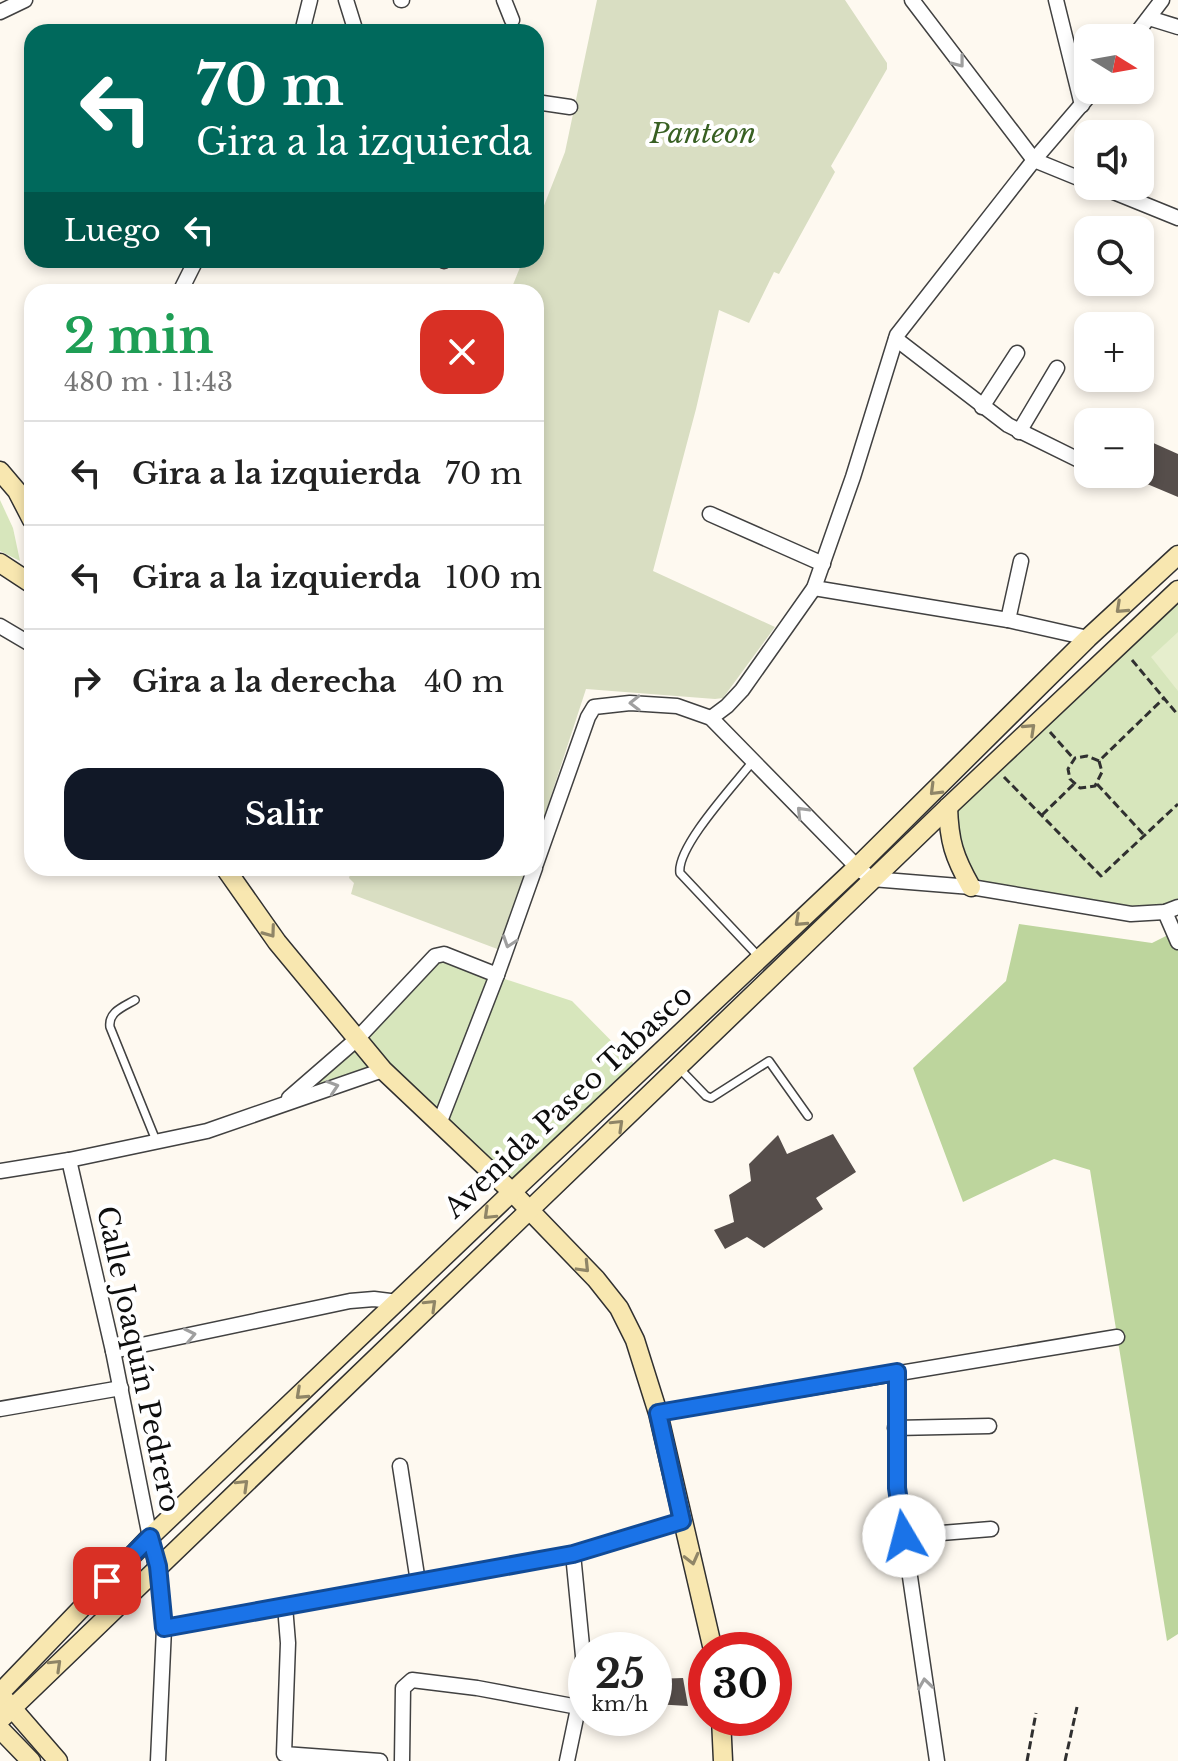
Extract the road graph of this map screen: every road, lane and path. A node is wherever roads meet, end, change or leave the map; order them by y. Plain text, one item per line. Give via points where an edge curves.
1 (25, 0) edge
2 (310, 0) edge
3 (346, 0) edge
4 (504, 0) edge
5 (912, 0) edge
6 (1056, 0) edge
7 (1162, 0) edge
8 (0, 12) edge
9 (1149, 18) junction
10 (512, 20) dead end
11 (304, 24) edge
12 (354, 24) edge
13 (1144, 24) edge
14 (1178, 27) edge
15 (544, 103) edge
16 (1082, 105) joint
17 (570, 107) dead end
18 (1034, 160) junction
19 (1074, 176) edge
20 (1134, 200) edge
21 (1178, 218) edge
22 (896, 339) junction
23 (1017, 353) dead end
24 (1057, 368) dead end
25 (982, 407) junction
26 (1019, 432) junction
27 (1074, 458) edge
28 (0, 471) edge
29 (24, 505) edge
30 (710, 514) dead end
31 (1178, 555) edge
32 (1021, 561) dead end
33 (0, 563) edge
34 (823, 564) junction
35 (24, 579) edge
36 (814, 588) junction
37 (1178, 590) edge
38 (1008, 620) junction
39 (0, 626) edge
40 (1088, 638) junction
41 (24, 640) edge
42 (1120, 645) junction
43 (1164, 698) junction
44 (1178, 715) edge
45 (711, 718) junction
46 (1039, 720) junction
47 (1074, 759) junction
48 (753, 761) junction
49 (1099, 761) junction
50 (993, 765) junction
51 (1074, 784) junction
52 (1097, 784) junction
53 (1178, 804) edge
54 (948, 807) junction
55 (1041, 816) junction
56 (1145, 836) junction
57 (544, 841) edge
58 (857, 867) junction
59 (231, 876) edge
60 (532, 876) edge
61 (872, 879) junction
62 (971, 887) junction
63 (1172, 910) edge
64 (1178, 942) edge
65 (760, 958) junction
66 (497, 975) junction
67 (135, 1000) dead end
68 (357, 1039) junction
69 (678, 1067) junction
70 (383, 1070) junction
71 (283, 1103) junction
72 (808, 1116) dead end
73 (439, 1124) junction
74 (158, 1143) junction
75 (69, 1160) junction
76 (0, 1171) edge
77 (512, 1192) junction
78 (530, 1210) junction
79 (398, 1302) junction
80 (1117, 1337) dead end
81 (113, 1351) junction
82 (897, 1372) junction
83 (121, 1388) junction
84 (0, 1409) edge
85 (658, 1413) junction
86 (989, 1426) dead end
87 (895, 1428) junction
88 (400, 1466) dead end
89 (682, 1521) junction
90 (991, 1529) dead end
91 (904, 1536) junction
92 (150, 1537) junction
93 (573, 1554) junction
94 (158, 1566) junction
95 (418, 1582) junction
96 (285, 1606) junction
97 (164, 1628) junction
98 (582, 1632) edge
99 (709, 1632) edge
100 (3, 1703) edge
101 (568, 1705) edge
102 (1077, 1707) dead end
103 (1036, 1713) dead end
104 (0, 1729) edge
105 (572, 1736) edge
106 (722, 1736) edge
107 (31, 1761) edge
108 (58, 1761) edge
109 (158, 1761) edge
110 (380, 1761) edge
111 (402, 1761) edge
112 (567, 1761) edge
113 (723, 1761) edge
114 (937, 1761) edge
115 (1027, 1761) edge
116 (1065, 1761) edge

1 - 8 street
2 - 11 street
3 - 12 street
4 - 10 street
5 -> 18 street
6 - 16 street
7 - 9 street
9 - 13 street
9 - 14 street
15 - 17 street
16 - 18 street
18 - 19 street
18 - 22 street
20 - 21 street
22 - 25 street
22 - 34 street
23 - 25 street
24 - 26 street
25 - 26 street
26 - 27 street
28 - 29 main road
30 - 34 street
31 -> 40 main road, Avenida Paseo Tabasco
32 - 38 street
33 - 35 main road
34 - 36 street
36 - 38 street
36 - 45 street via 742,690
37 - 42 main road, Avenida Paseo Tabasco
38 - 40 street
39 - 41 street
40 -> 58 main road, Avenida Paseo Tabasco
42 - 43 path
42 - 46 main road, Avenida Paseo Tabasco
43 - 44 path
43 - 49 path
45 - 48 street
45 -> 57 street via 658,703 594,707
46 - 47 path
50 -> 46 main road, Avenida Paseo Tabasco
47 - 49 path
47 - 51 path via 1068,772
58 -> 48 street
48 - 65 lane via 690,841 678,867
49 - 52 path
50 - 54 main road, Avenida Paseo Tabasco
50 - 55 path
51 - 52 path via 1088,789
51 - 55 path
52 - 56 path
53 - 56 path
54 - 61 main road, Avenida Paseo Tabasco
54 - 62 main road via 949,838
55 - 56 path via 1101,876
58 - 61 street
58 -> 65 main road, Avenida Paseo Tabasco
59 -> 68 main road
60 -> 66 street
61 - 62 street
61 - 69 main road, Avenida Paseo Tabasco
62 - 63 street via 1131,914
63 - 64 street
65 - 77 main road, Avenida Paseo Tabasco
66 - 68 street via 444,954 435,956
66 - 73 street
67 - 74 lane via 112,1014 110,1027
68 - 70 main road
68 - 71 street
69 - 72 lane via 711,1098 769,1061
78 -> 69 main road, Avenida Paseo Tabasco
71 -> 70 street
70 - 73 main road
71 - 74 street
73 - 77 main road
74 - 75 street
75 - 76 street
75 - 81 street, Calle Joaquín Pedrero
77 - 78 main road
77 -> 79 main road, Avenida Paseo Tabasco
78 -> 85 main road via 619,1308 640,1353
94 -> 78 main road, Avenida Paseo Tabasco
81 -> 79 street via 350,1301
79 -> 92 main road, Avenida Paseo Tabasco
80 - 82 street
81 - 83 street, Calle Joaquín Pedrero
82 - 85 street
82 - 87 street
83 - 84 street
83 - 92 street, Calle Joaquín Pedrero
85 - 89 main road
86 - 87 street
87 - 91 street
88 - 95 street
89 - 93 street
89 -> 99 main road
90 - 91 street
114 -> 91 street
92 - 94 street, Calle Joaquín Pedrero
92 - 100 main road, Avenida Paseo Tabasco
93 - 95 street
93 - 98 street
94 - 97 street, Calle Joaquín Pedrero
100 -> 94 main road, Avenida Paseo Tabasco
95 - 96 street
96 - 97 street
96 - 110 street via 284,1754
97 - 109 street, Calle Joaquín Pedrero
100 - 108 main road
101 - 111 street via 412,1680 403,1688
102 - 116 path
103 - 115 path
104 - 107 main road
105 - 112 street
106 - 113 main road

